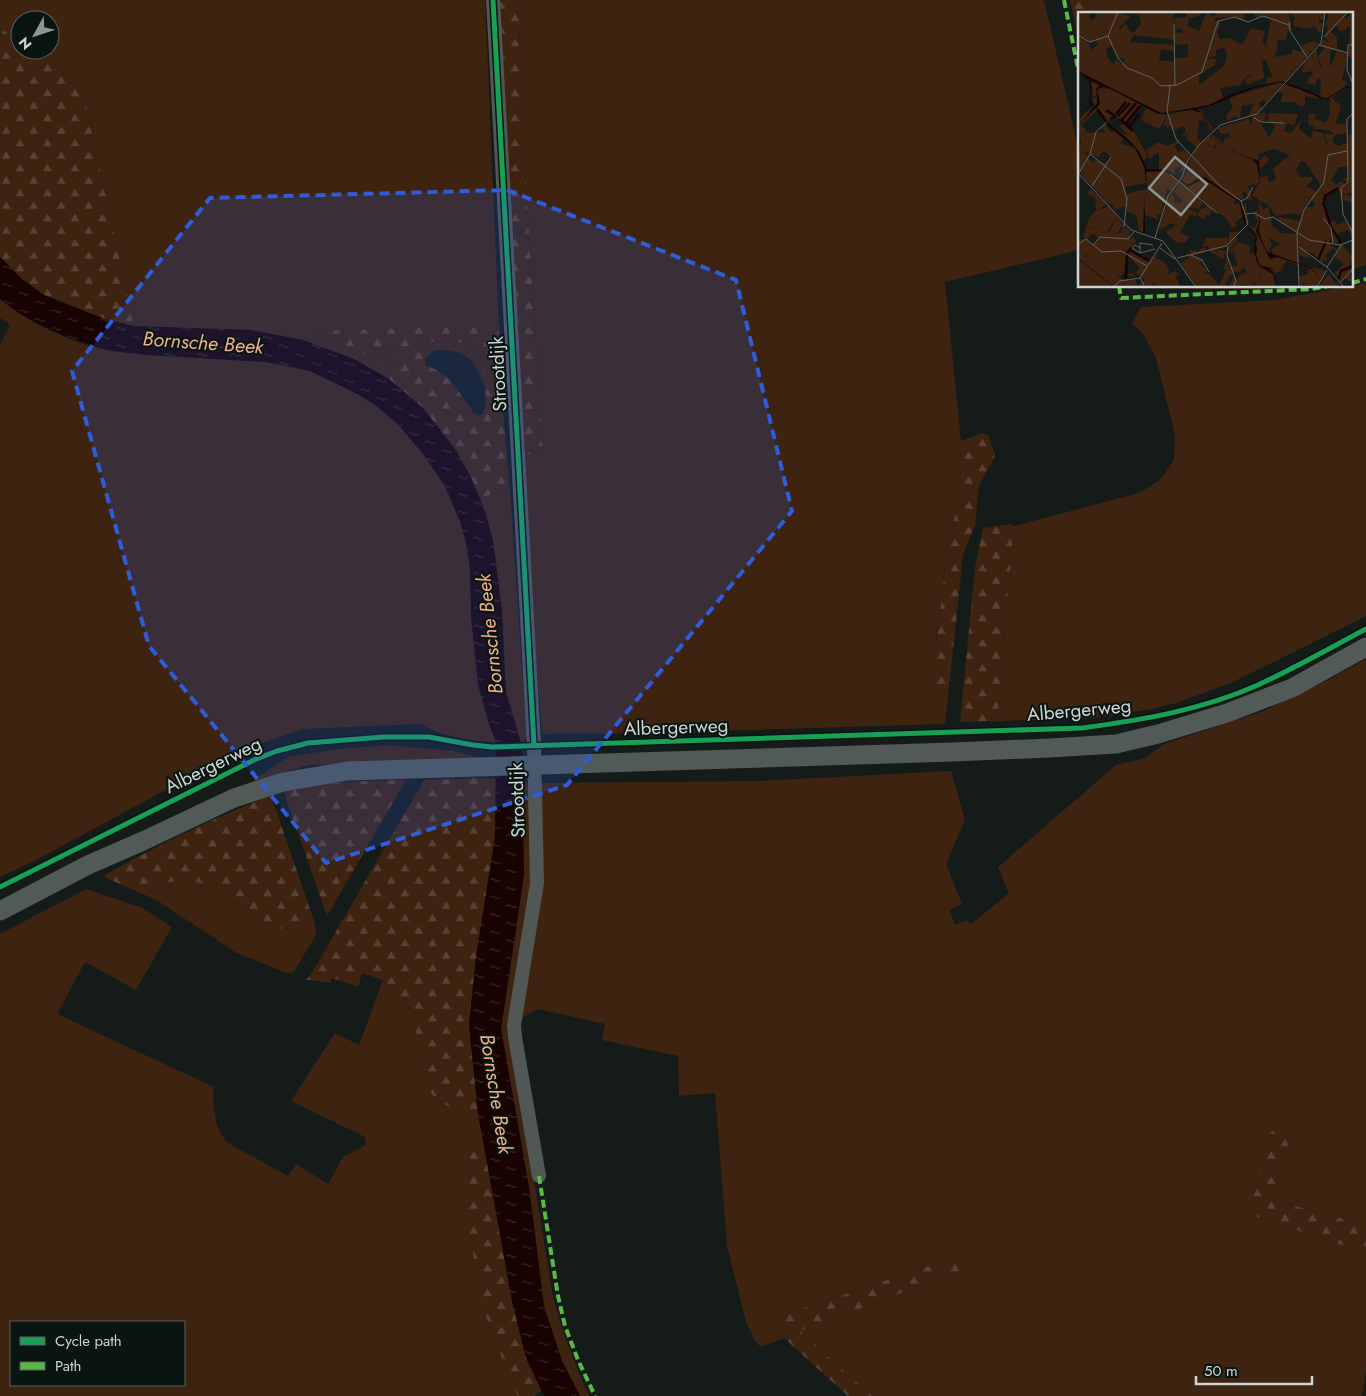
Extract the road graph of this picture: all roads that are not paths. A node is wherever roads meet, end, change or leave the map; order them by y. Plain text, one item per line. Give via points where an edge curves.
1 (493, 0) edge
2 (1366, 647) edge
3 (530, 766) junction
4 (0, 911) edge
5 (539, 1176) dead end

1 - 3 street, Strootdijk
2 - 3 main road, Albergerweg via 1292,688 1264,699 1158,734 1116,744
3 - 4 main road, Albergerweg via 348,771 283,782 234,798 88,865
3 - 5 street, Strootdijk via 538,883 514,1025

